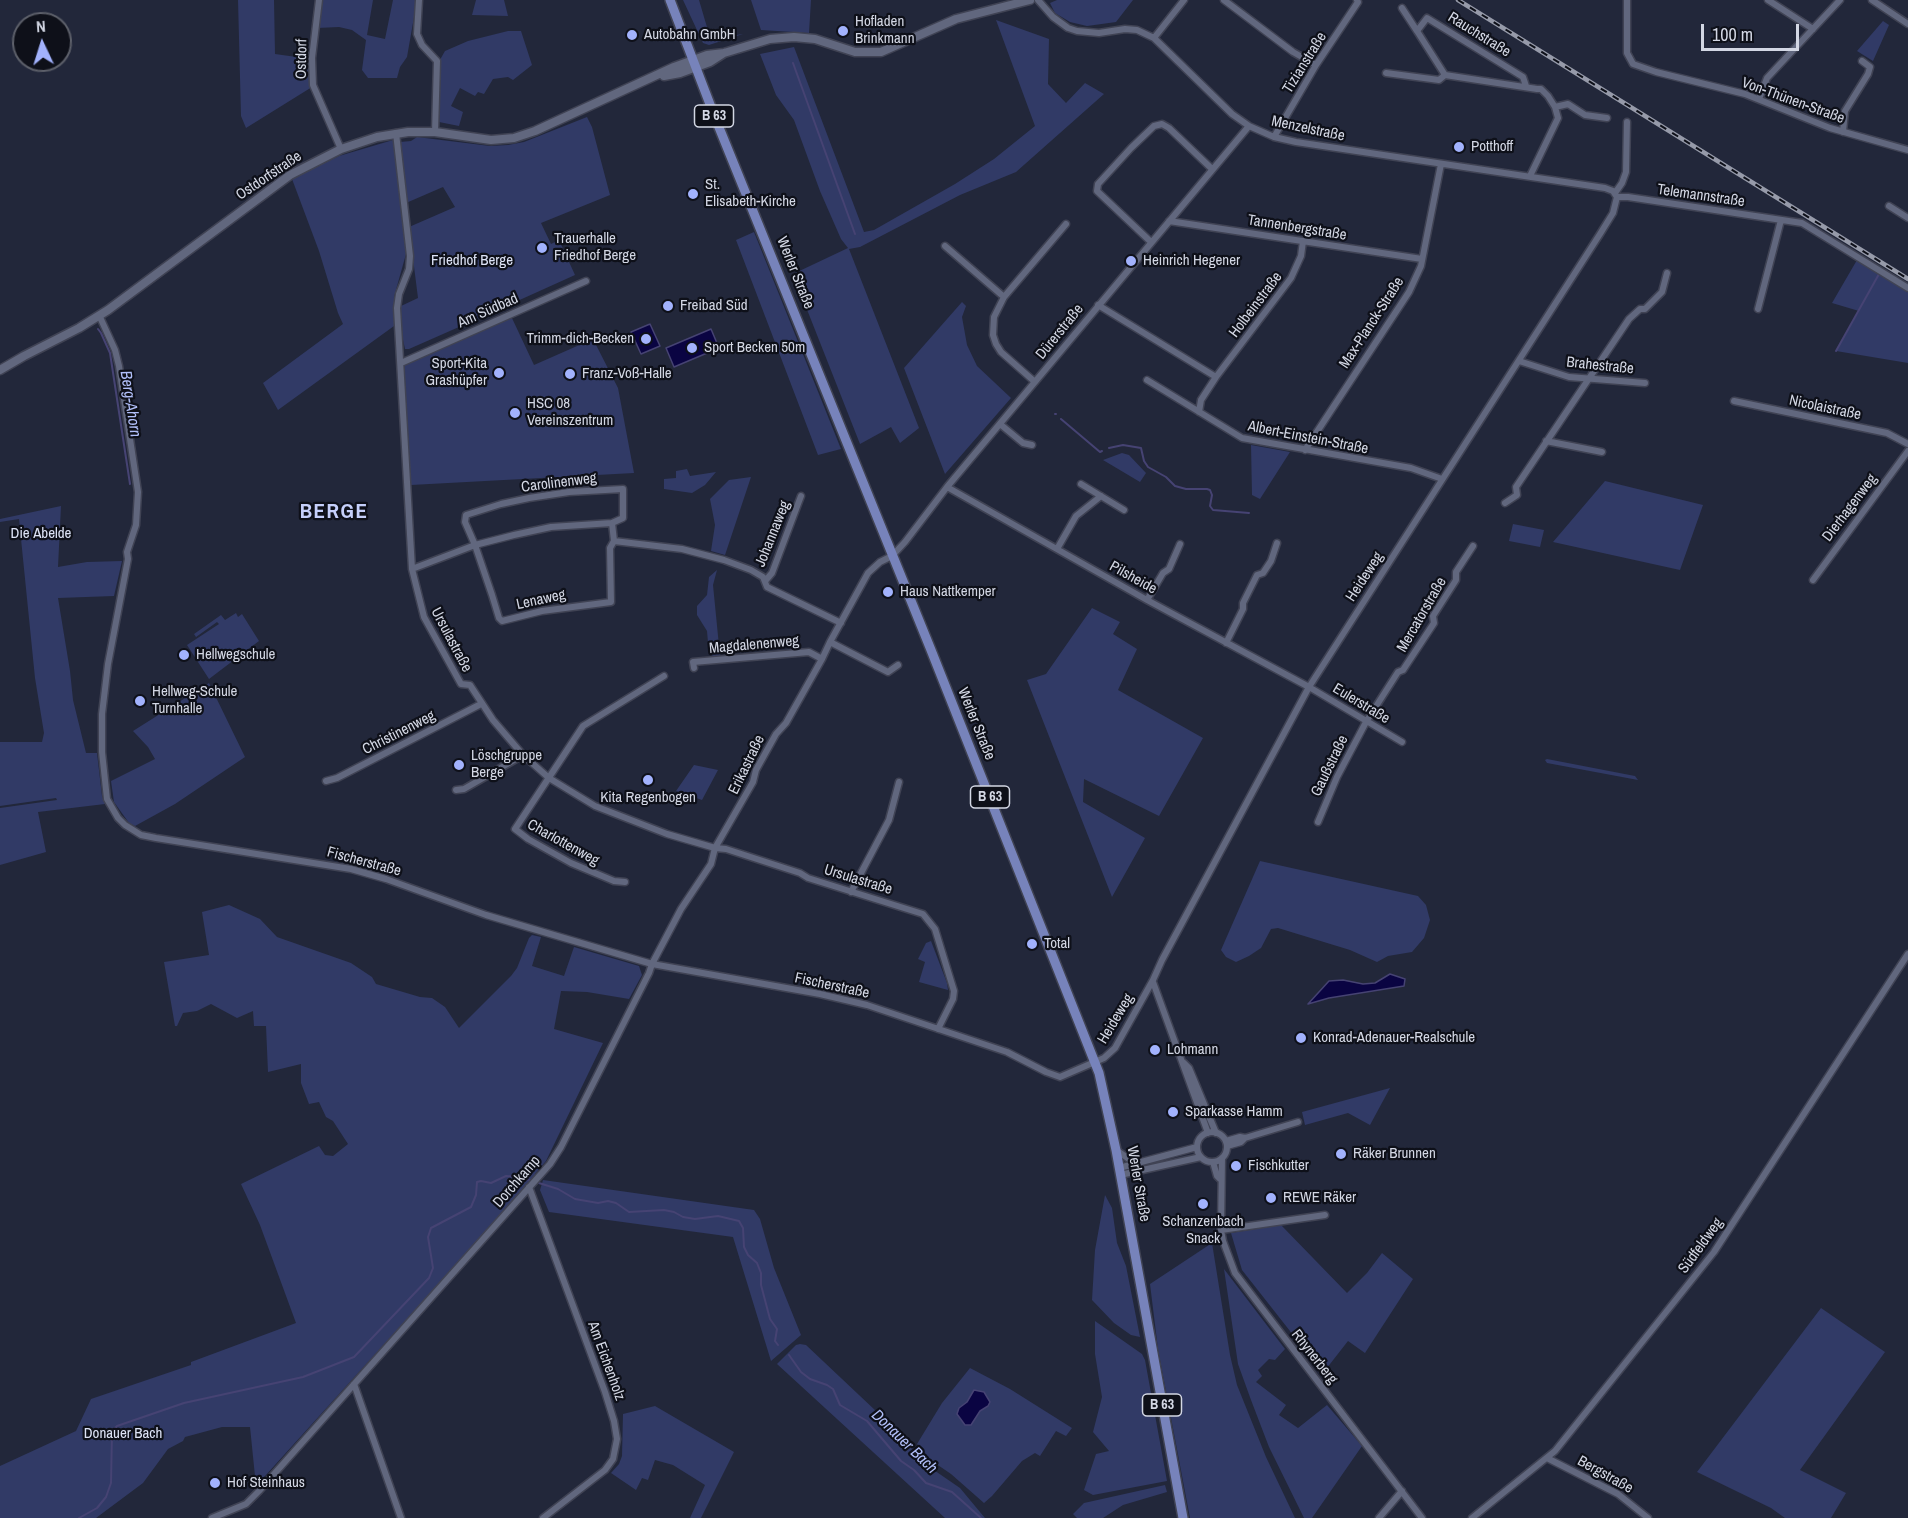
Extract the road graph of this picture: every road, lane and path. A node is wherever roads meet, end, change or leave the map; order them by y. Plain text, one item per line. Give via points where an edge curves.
1 (319, 0) edge
2 (419, 0) edge
3 (670, 0) edge
4 (1030, 0) edge
5 (1038, 0) edge
6 (1184, 0) edge
7 (1224, 0) edge
8 (1628, 0) edge
9 (1767, 0) edge
10 (1840, 0) edge
11 (1872, 0) edge
12 (1358, 1) edge
13 (1011, 3) edge
14 (1402, 9) dead end
15 (1908, 24) edge
16 (1813, 29) junction
17 (1417, 31) junction
18 (1154, 38) junction
19 (1862, 61) dead end
20 (694, 64) junction
21 (1316, 66) junction
22 (1386, 73) dead end
23 (1445, 75) junction
24 (1526, 86) junction
25 (1759, 99) junction
26 (1556, 107) junction
27 (1607, 118) dead end
28 (1627, 122) dead end
29 (1249, 126) junction
30 (435, 132) junction
31 (1843, 132) junction
32 (396, 133) junction
33 (1274, 137) junction
34 (341, 149) junction
35 (1908, 150) edge
36 (1441, 164) junction
37 (1212, 169) junction
38 (1530, 176) junction
39 (1616, 195) junction
40 (1889, 206) dead end
41 (1908, 218) edge
42 (1169, 220) junction
43 (1781, 220) junction
44 (1066, 224) dead end
45 (1303, 241) junction
46 (1151, 242) junction
47 (945, 246) dead end
48 (1422, 259) junction
49 (1667, 273) dead end
50 (586, 281) dead end
51 (1908, 288) edge
52 (1004, 297) junction
53 (1098, 305) junction
54 (1758, 309) dead end
55 (99, 315) junction
56 (1519, 361) junction
57 (401, 363) junction
58 (0, 370) edge
59 (1216, 377) junction
60 (1587, 379) junction
61 (1148, 380) dead end
62 (1035, 382) junction
63 (1645, 383) dead end
64 (1734, 401) dead end
65 (1199, 412) junction
66 (1000, 424) junction
67 (1546, 441) junction
68 (1032, 444) dead end
69 (1908, 444) edge
70 (1305, 450) junction
71 (1908, 451) edge
72 (1602, 452) dead end
73 (1442, 479) junction
74 (1081, 484) dead end
75 (947, 487) junction
76 (801, 496) dead end
77 (1101, 496) junction
78 (1505, 503) dead end
79 (1124, 510) dead end
80 (465, 522) joint
81 (612, 523) junction
82 (614, 541) junction
83 (1277, 543) dead end
84 (1180, 544) dead end
85 (475, 546) junction
86 (1473, 546) dead end
87 (1057, 549) junction
88 (892, 556) junction
89 (412, 569) junction
90 (766, 580) junction
91 (1813, 580) dead end
92 (1147, 600) junction
93 (841, 623) junction
94 (830, 642) junction
95 (1226, 643) junction
96 (822, 659) junction
97 (898, 666) dead end
98 (694, 668) dead end
99 (664, 676) dead end
100 (1309, 687) junction
101 (482, 704) junction
102 (1366, 722) junction
103 (1402, 742) dead end
104 (523, 755) junction
105 (549, 778) junction
106 (326, 781) dead end
107 (899, 782) dead end
108 (456, 790) dead end
109 (1318, 822) dead end
110 (715, 848) junction
111 (625, 882) dead end
112 (851, 892) junction
113 (1908, 954) edge
114 (652, 964) junction
115 (1153, 981) junction
116 (938, 1029) junction
117 (1095, 1063) junction
118 (1298, 1122) dead end
119 (1212, 1133) junction
120 (1226, 1144) junction
121 (1197, 1147) junction
122 (1116, 1149) junction
123 (1201, 1157) junction
124 (1222, 1158) junction
125 (1139, 1162) junction
126 (1213, 1162) junction
127 (1120, 1172) junction
128 (1220, 1179) junction
129 (533, 1183) junction
130 (1325, 1215) dead end
131 (1221, 1230) junction
132 (354, 1384) junction
133 (1547, 1458) junction
134 (1402, 1491) junction
135 (212, 1518) edge
136 (401, 1518) edge
137 (543, 1518) edge
138 (1183, 1518) edge
139 (1379, 1518) edge
140 (1422, 1518) edge
141 (1472, 1518) edge
142 (1648, 1518) edge

1 - 34 street, Ostdorf via 313,86
2 - 30 street via 417,34 437,61
3 - 20 main road, Werler Straße / B 63
4 - 13 street, Ostdorfstraße
5 - 18 street, Menzelstraße via 1053,17 1077,31 1137,30
6 - 18 street
7 - 21 street
8 - 25 street, Von-Thünen-Straße via 1627,53 1635,65
9 - 16 street
10 - 16 street
11 - 15 street
12 - 21 street, Tizianstraße
13 - 20 street, Ostdorfstraße via 956,19 881,52 855,51 794,37 707,55
14 - 17 street
16 - 25 street via 1767,78
17 - 23 street
17 - 24 street, Rauchstraße via 1427,18 1523,77
18 - 29 street, Menzelstraße
19 - 31 street via 1870,67 1845,111
20 - 30 street, Ostdorfstraße via 514,138 491,140
20 - 88 main road, Werler Straße / B 63
21 - 33 street, Tizianstraße
22 - 23 street, Rauchstraße via 1439,80
23 - 24 street, Rauchstraße
24 - 26 street, Rauchstraße via 1541,89
25 - 31 street, Von-Thünen-Straße
26 - 27 street, Rauchstraße via 1568,104 1585,115
26 - 38 street via 1556,122
28 - 39 street, Heideweg via 1626,172
29 - 33 street, Menzelstraße
29 - 37 street, Dürerstraße
30 - 32 street, Ostdorfstraße
31 - 35 street, Von-Thünen-Straße
32 - 34 street, Ostdorfstraße
32 - 57 street, Ursulastraße via 410,256 397,308
33 - 36 street, Menzelstraße
34 - 55 street, Ostdorfstraße via 290,175
36 - 38 street, Menzelstraße
36 - 48 street, Max-Planck-Straße
37 - 42 street, Dürerstraße
37 - 46 street via 1162,124 1154,126 1098,184 1097,191
38 - 39 street, Menzelstraße via 1610,189
39 - 43 street, Telemannstraße
39 - 56 street, Heideweg via 1610,217
40 - 41 street
42 - 45 street, Tannenbergstraße
42 - 46 street, Dürerstraße
43 - 51 street, Telemannstraße via 1802,223
43 - 54 street
44 - 52 street
45 - 48 street, Tannenbergstraße
45 - 59 street, Holbeinstraße via 1292,279
46 - 53 street, Dürerstraße
47 - 52 street
48 - 70 street, Max-Planck-Straße via 1409,292
49 - 60 street via 1662,292 1629,319
50 - 57 street, Am Südbad
52 - 62 street via 994,316 993,335 1001,352
53 - 59 street
53 - 62 street, Dürerstraße
55 - 58 street, Ostdorfstraße
55 - 114 street, Fischerstraße via 119,366 138,500 102,714 107,800 118,818 135,832 156,838 362,871 486,915
56 - 60 street, Brahestraße
56 - 73 street, Heideweg
57 - 89 street, Ursulastraße
59 - 65 street, Holbeinstraße via 1200,400
60 - 63 street, Brahestraße
60 - 67 street
61 - 65 street, Albert-Einstein-Straße
62 - 66 street, Dürerstraße
64 - 69 street, Nicolaistraße via 1887,433
65 - 70 street, Albert-Einstein-Straße via 1242,438
66 - 68 street via 1023,443
66 - 75 street, Dürerstraße
67 - 72 street
67 - 78 street via 1516,487 1517,495
70 - 73 street, Albert-Einstein-Straße via 1411,468
71 - 91 street, Dierhagenweg
73 - 100 street, Heideweg
74 - 77 street
75 - 87 street, Pilsheide
75 - 88 street, Dürerstraße
76 - 90 street, Johannaweg
77 - 79 street
77 - 87 street via 1076,516
80 - 81 street, Carolinenweg via 470,513 529,498 623,489 623,518
80 - 85 street, Lenaweg
81 - 82 street, Lenaweg
81 - 85 street via 551,528
82 - 85 street, Lenaweg via 610,548 611,602 502,621
82 - 90 street via 706,555 751,570
83 - 95 street via 1271,561 1257,575
84 - 92 street via 1169,569 1162,573
85 - 89 street
86 - 102 street, Mercatorstraße via 1433,616 1434,623
87 - 92 street, Pilsheide
88 - 93 street, Erikastraße via 868,573
88 - 117 main road, Werler Straße / B 63
89 - 101 street, Ursulastraße via 424,617 461,684 470,685
90 - 93 street via 767,587
92 - 95 street, Pilsheide
93 - 94 street, Erikastraße
94 - 96 street, Erikastraße
94 - 97 street via 888,672
95 - 100 street, Pilsheide
96 - 98 street, Magdalenenweg via 809,652 693,662
96 - 110 street, Erikastraße via 776,734
99 - 105 street via 582,726
100 - 102 street, Eulerstraße
100 - 115 street, Heideweg
101 - 104 street, Ursulastraße
101 - 106 street, Christinenweg
102 - 103 street, Eulerstraße
102 - 109 street, Gaußstraße via 1336,777
104 - 105 street, Ursulastraße
104 - 108 street
105 - 110 street, Ursulastraße via 627,820
105 - 111 street, Charlottenweg via 515,829 571,863
107 - 112 street via 889,820
110 - 112 street, Ursulastraße
110 - 114 street, Erikastraße via 711,864
112 - 116 street, Ursulastraße via 918,910 932,923 954,990
113 - 133 street, Südfeldweg via 1714,1252
114 - 116 street, Fischerstraße via 820,994
114 - 129 street, Dorchkamp via 561,1147
115 - 117 street, Heideweg via 1115,1048
115 - 119 street, Heideweg via 1184,1070
116 - 117 street, Fischerstraße via 1007,1052 1056,1076
117 - 122 main road, Werler Straße / B 63
118 - 120 street
119 - 120 street
119 - 121 street via 1199,1140
120 - 124 street
121 - 123 street
121 - 125 street
122 - 125 street
122 - 127 main road, Werler Straße / B 63
123 - 126 street
123 - 127 street
124 - 126 street
124 - 128 street, Rhynerberg
125 - 127 street
126 - 128 street, Rhynerberg
127 - 138 main road, Werler Straße / B 63
128 - 131 street, Rhynerberg
129 - 132 street, Dorchkamp
129 - 137 street, Am Eichenholz via 605,1392 617,1439 614,1459 605,1470
130 - 131 street
131 - 134 street, Rhynerberg via 1229,1261 1241,1283
132 - 135 street, Dorchkamp via 252,1498
132 - 136 street
133 - 141 street, Südfeldweg
133 - 142 street, Bergstraße via 1618,1494
134 - 139 street
134 - 140 street, Rhynerberg

